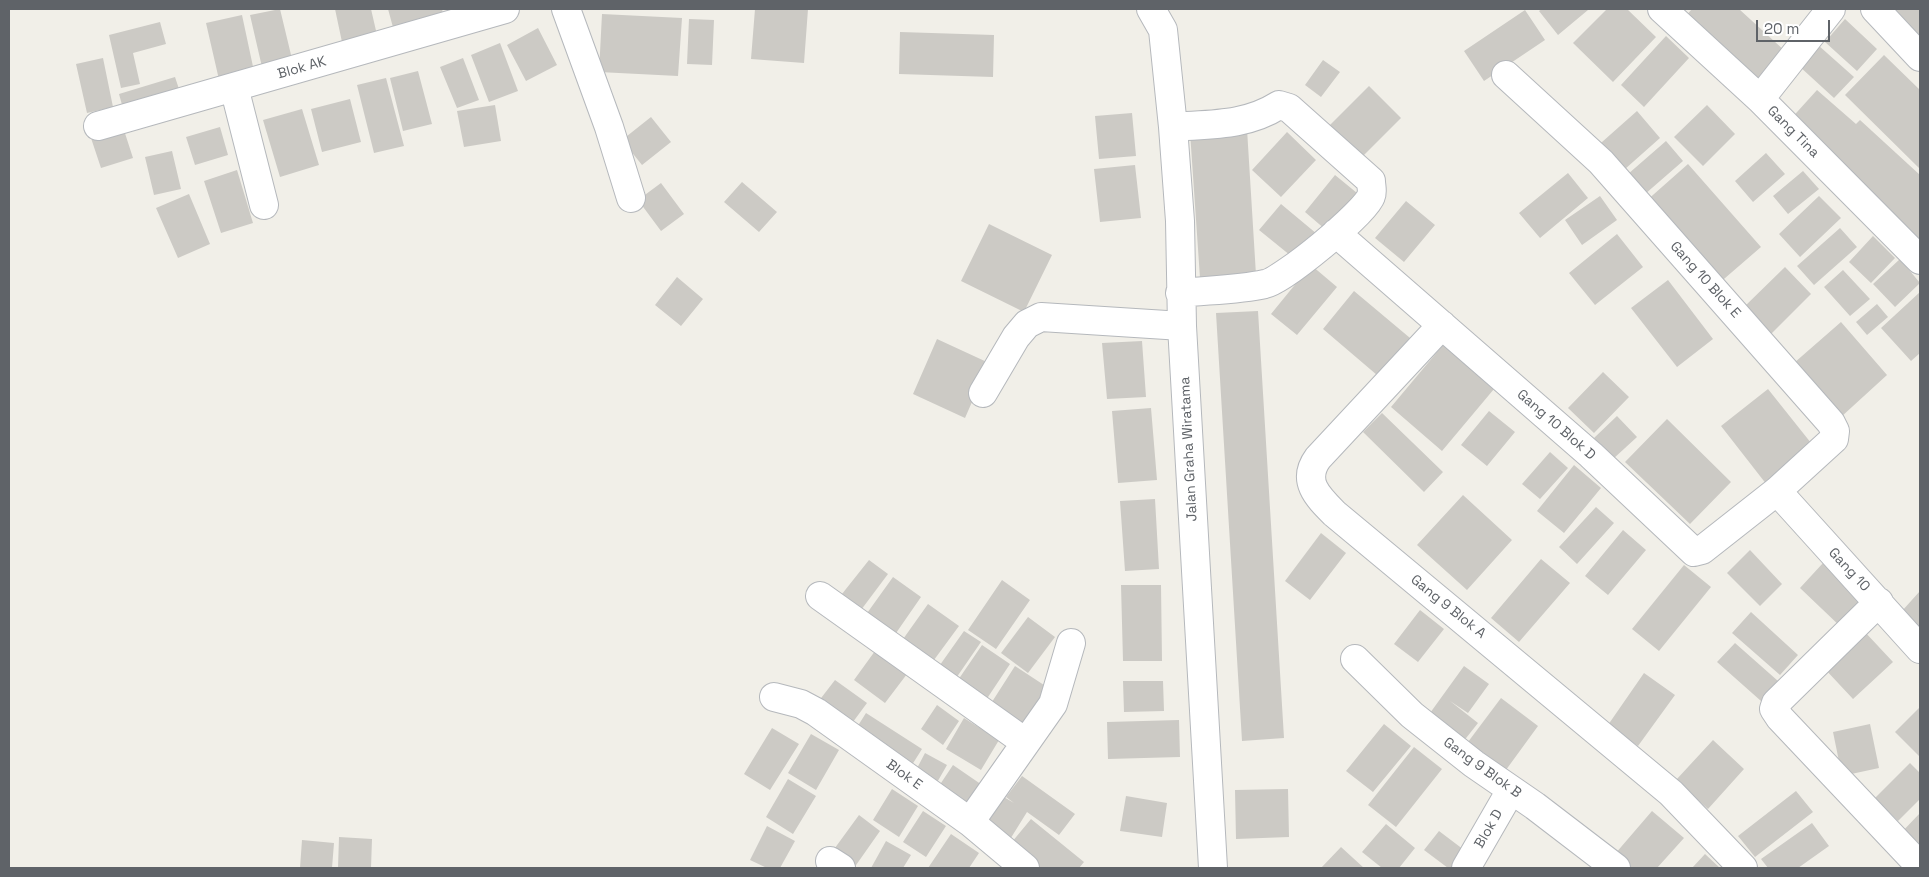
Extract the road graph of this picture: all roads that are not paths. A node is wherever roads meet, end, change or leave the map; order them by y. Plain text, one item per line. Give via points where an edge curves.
1 (505, 9) edge
2 (566, 9) edge
3 (1662, 9) edge
4 (1832, 9) edge
5 (1875, 9) edge
6 (454, 16) edge
7 (1157, 19) edge
8 (1920, 57) edge
9 (1506, 75) dead end
10 (234, 87) junction
11 (1760, 100) junction
12 (98, 126) dead end
13 (1173, 127) junction
14 (631, 198) dead end
15 (264, 205) dead end
16 (1336, 233) junction
17 (1920, 260) edge
18 (1180, 293) junction
19 (1442, 325) junction
20 (1182, 326) junction
21 (983, 393) dead end
22 (1777, 491) junction
23 (820, 596) dead end
24 (1879, 602) junction
25 (1071, 643) dead end
26 (1920, 649) edge
27 (1355, 659) dead end
28 (774, 697) dead end
29 (1025, 742) junction
30 (1512, 790) junction
31 (970, 822) junction
32 (1920, 866) edge
33 (1025, 868) edge
34 (1213, 868) edge
35 (1466, 868) edge
36 (1616, 868) edge
37 (1743, 868) edge

1 - 6 street, Blok AK
2 - 14 street
3 - 11 street, Gang Tina
4 - 11 street
5 - 8 street
6 - 10 street, Blok AK
7 - 13 street, Jalan Graha Wiratama
9 - 22 street, Gang 10 Blok E via 1601,162 1832,423 1834,439
10 - 12 street, Blok AK
10 - 15 street
11 - 17 street, Gang Tina
13 - 16 street via 1236,123 1253,119 1279,105 1289,108 1371,181 1372,196
13 - 18 street, Jalan Graha Wiratama via 1180,221
16 - 18 street via 1267,284
16 - 19 street, Gang 10 Blok D
18 - 20 street, Jalan Graha Wiratama
19 - 22 street, Gang 10 Blok D via 1591,454 1694,552 1702,550
19 - 37 street, Gang 9 Blok A via 1318,458 1309,474 1311,482 1335,514 1671,793
20 - 21 street via 1041,317 1027,324 1016,337
20 - 34 street, Jalan Graha Wiratama
22 - 24 street, Gang 10
23 - 29 street
24 - 26 street, Gang 10
24 - 32 street via 1776,703 1774,709
25 - 29 street via 1054,704
27 - 30 street, Gang 9 Blok B via 1412,715
28 - 31 street, Blok E via 816,712
29 - 31 street
30 - 35 street, Blok D
30 - 36 street, Gang 9 Blok B
31 - 33 street, Blok E

